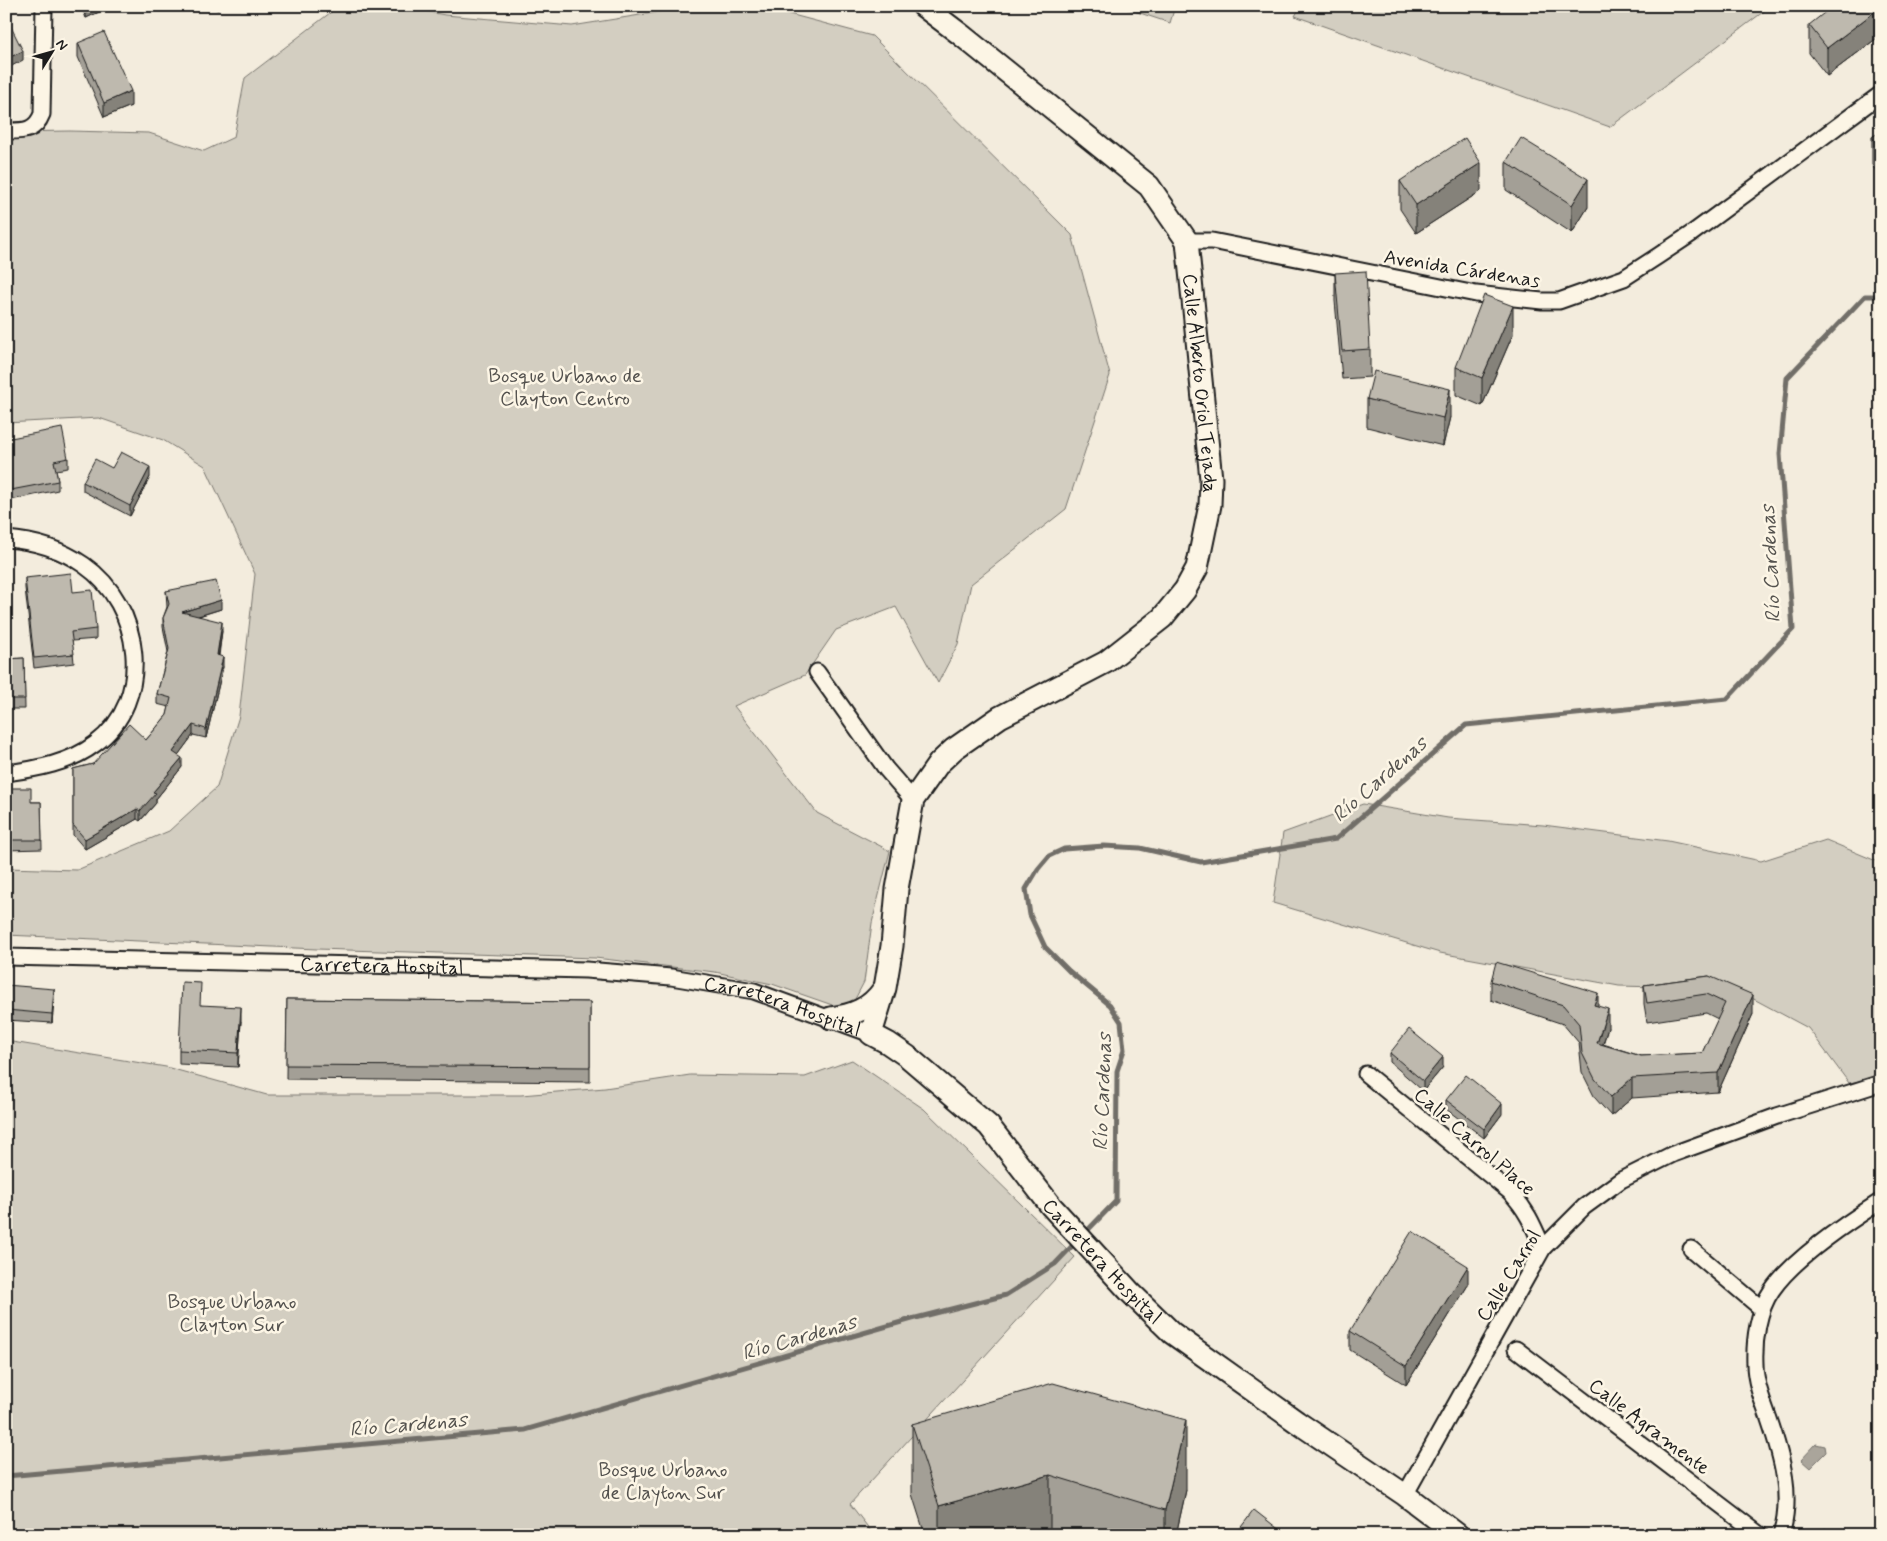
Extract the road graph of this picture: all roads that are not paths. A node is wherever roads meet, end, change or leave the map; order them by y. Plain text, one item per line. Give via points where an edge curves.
1 (44, 6) edge
2 (923, 6) edge
3 (1881, 94) edge
4 (6, 131) edge
5 (1187, 241) junction
6 (6, 539) edge
7 (816, 672) dead end
8 (6, 773) edge
9 (914, 800) junction
10 (6, 957) edge
11 (885, 988) junction
12 (831, 1018) junction
13 (871, 1034) junction
14 (907, 1056) junction
15 (1366, 1074) dead end
16 (1881, 1083) edge
17 (1881, 1201) edge
18 (1543, 1248) junction
19 (1691, 1249) dead end
20 (1762, 1309) junction
21 (1516, 1349) dead end
22 (1404, 1495) junction
23 (1458, 1535) edge
24 (1760, 1535) edge
25 (1781, 1535) edge

1 - 4 street via 42,114 32,128
2 - 5 street, Calle Alberto Oriol Tejada via 1149,186
3 - 5 street, Avenida Cárdenas via 1691,234 1624,278 1559,301 1476,294 1212,241
5 - 9 street, Calle Alberto Oriol Tejada via 1211,479 1210,505 1197,568 1174,604 1146,632 1106,662 1000,717 954,749 939,764
6 - 8 street via 50,547 84,564 98,576 121,606 133,641 135,660 129,699 110,731 95,745 68,760
7 - 9 street via 886,769
9 - 11 street, Calle Alberto Oriol Tejada via 897,889
10 - 12 street, Carretera Hospital via 595,971 671,977 754,991
11 - 12 street via 858,1012
11 - 13 street, Calle Alberto Oriol Tejada
11 - 14 street via 889,1022
12 - 13 street, Carretera Hospital
13 - 14 street, Carretera Hospital
14 - 22 street, Carretera Hospital via 989,1126 1050,1206 1172,1333
15 - 18 street, Calle Carrol Place via 1510,1192 1530,1217
16 - 18 street, Calle Carrol via 1777,1116 1642,1168 1584,1207
17 - 20 street via 1789,1271 1772,1290
18 - 22 street, Calle Carrol
19 - 20 street
20 - 25 street via 1755,1365 1783,1468 1787,1504
21 - 24 street, Calle Agramente
22 - 23 street, Carretera Hospital

